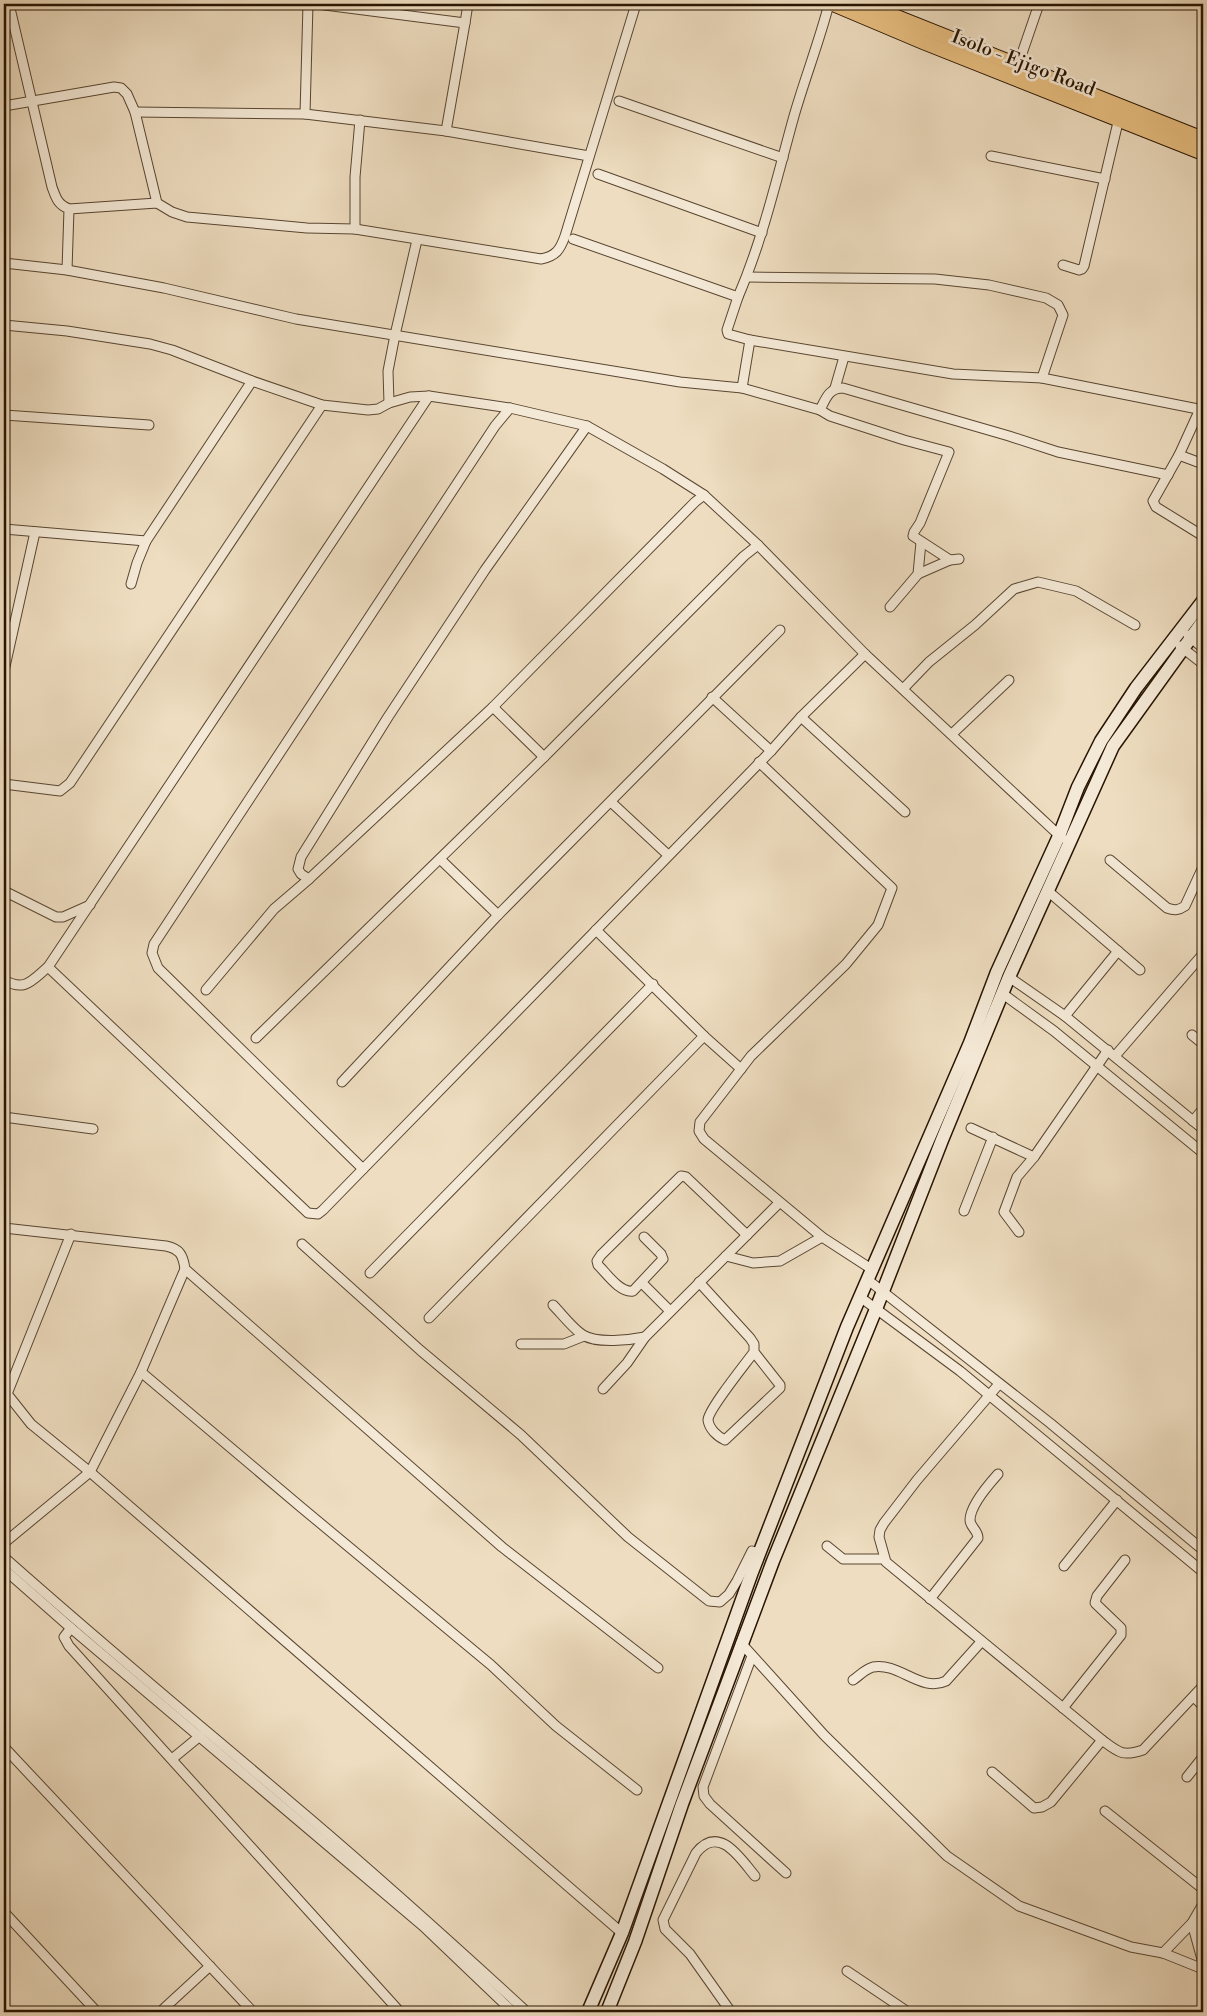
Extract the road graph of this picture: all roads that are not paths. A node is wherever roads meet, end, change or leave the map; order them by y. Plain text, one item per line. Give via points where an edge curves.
1 (9, 4) edge
2 (308, 4) edge
3 (317, 4) edge
4 (468, 4) edge
5 (636, 4) edge
6 (831, 4) edge
7 (864, 4) edge
8 (1039, 4) edge
9 (465, 23) junction
10 (1018, 66) junction
11 (32, 101) junction
12 (619, 101) dead end
13 (4, 106) edge
14 (135, 112) junction
15 (305, 114) junction
16 (1118, 118) junction
17 (360, 120) junction
18 (446, 131) junction
19 (1203, 139) edge
20 (1203, 152) edge
21 (589, 156) junction
22 (991, 156) dead end
23 (783, 158) junction
24 (598, 174) dead end
25 (1105, 179) junction
26 (157, 203) junction
27 (69, 209) junction
28 (355, 229) junction
29 (762, 232) junction
30 (573, 239) dead end
31 (417, 240) junction
32 (4, 263) edge
33 (1063, 265) dead end
34 (66, 270) junction
35 (746, 278) junction
36 (738, 297) junction
37 (4, 325) edge
38 (395, 335) junction
39 (750, 340) junction
40 (844, 357) junction
41 (1042, 378) junction
42 (252, 381) junction
43 (742, 388) junction
44 (835, 388) junction
45 (428, 396) junction
46 (389, 403) junction
47 (322, 406) junction
48 (510, 408) junction
49 (820, 410) junction
50 (1202, 410) edge
51 (4, 415) edge
52 (149, 426) dead end
53 (587, 426) junction
54 (1179, 455) junction
55 (1203, 464) edge
56 (1168, 475) junction
57 (704, 495) junction
58 (4, 529) edge
59 (35, 532) junction
60 (1203, 536) edge
61 (146, 541) junction
62 (921, 542) junction
63 (758, 545) junction
64 (918, 574) junction
65 (131, 584) dead end
66 (1203, 601) edge
67 (890, 607) dead end
68 (1203, 621) edge
69 (1135, 625) dead end
70 (780, 630) dead end
71 (1182, 639) junction
72 (1203, 648) edge
73 (864, 654) junction
74 (1203, 664) edge
75 (4, 671) edge
76 (1009, 680) dead end
77 (903, 689) junction
78 (712, 697) junction
79 (493, 707) junction
80 (801, 717) junction
81 (952, 734) junction
82 (771, 751) junction
83 (544, 757) junction
84 (759, 762) junction
85 (4, 784) edge
86 (611, 802) junction
87 (904, 812) dead end
88 (1059, 836) junction
89 (1070, 844) junction
90 (668, 855) junction
91 (440, 859) junction
92 (1110, 860) dead end
93 (1203, 867) edge
94 (309, 879) junction
95 (4, 892) edge
96 (1048, 892) junction
97 (91, 904) junction
98 (498, 916) junction
99 (596, 930) junction
100 (1118, 951) junction
101 (1202, 960) edge
102 (48, 968) junction
103 (1140, 970) dead end
104 (1009, 978) junction
105 (4, 980) edge
106 (653, 984) junction
107 (206, 990) dead end
108 (1003, 994) junction
109 (1065, 1016) junction
110 (1192, 1035) dead end
111 (704, 1036) junction
112 (256, 1038) dead end
113 (1203, 1044) edge
114 (1111, 1053) junction
115 (1096, 1065) junction
116 (741, 1069) junction
117 (342, 1082) dead end
118 (1203, 1109) edge
119 (4, 1116) edge
120 (1193, 1121) junction
121 (971, 1128) dead end
122 (93, 1129) dead end
123 (1203, 1129) edge
124 (993, 1137) junction
125 (1203, 1153) edge
126 (1034, 1157) junction
127 (363, 1169) junction
128 (779, 1203) junction
129 (964, 1210) dead end
130 (4, 1228) edge
131 (1019, 1232) dead end
132 (71, 1234) junction
133 (747, 1235) junction
134 (822, 1237) junction
135 (644, 1238) dead end
136 (302, 1244) dead end
137 (726, 1256) junction
138 (185, 1269) junction
139 (370, 1273) dead end
140 (870, 1275) junction
141 (642, 1282) junction
142 (699, 1282) junction
143 (884, 1291) junction
144 (860, 1298) junction
145 (553, 1304) dead end
146 (876, 1309) junction
147 (670, 1311) junction
148 (429, 1318) dead end
149 (584, 1336) junction
150 (645, 1337) junction
151 (521, 1344) dead end
152 (754, 1352) junction
153 (141, 1372) junction
154 (999, 1384) junction
155 (602, 1389) dead end
156 (5, 1392) edge
157 (990, 1395) junction
158 (90, 1472) junction
159 (998, 1474) dead end
160 (1116, 1500) junction
161 (4, 1543) edge
162 (827, 1546) dead end
163 (1203, 1550) edge
164 (759, 1554) junction
165 (4, 1557) edge
166 (884, 1559) junction
167 (1125, 1560) dead end
168 (1064, 1566) dead end
169 (4, 1569) edge
170 (1203, 1572) edge
171 (930, 1599) junction
172 (71, 1628) junction
173 (981, 1642) junction
174 (742, 1643) junction
175 (752, 1656) junction
176 (658, 1668) dead end
177 (853, 1680) dead end
178 (1203, 1686) edge
179 (1194, 1697) junction
180 (1203, 1706) edge
181 (1063, 1708) junction
182 (200, 1736) junction
183 (1102, 1740) junction
184 (4, 1747) edge
185 (1203, 1757) edge
186 (172, 1759) junction
187 (992, 1772) dead end
188 (1187, 1777) dead end
189 (637, 1790) dead end
190 (1104, 1810) dead end
191 (786, 1873) dead end
192 (755, 1876) dead end
193 (1202, 1885) edge
194 (1203, 1904) edge
195 (4, 1912) edge
196 (1192, 1923) junction
197 (622, 1933) junction
198 (1163, 1953) junction
199 (1203, 1964) edge
200 (210, 1966) junction
201 (1203, 1969) edge
202 (846, 1971) dead end
203 (485, 1979) junction
204 (97, 2012) edge
205 (160, 2012) edge
206 (253, 2012) edge
207 (400, 2012) edge
208 (513, 2012) edge
209 (527, 2012) edge
210 (588, 2012) edge
211 (607, 2012) edge
212 (731, 2012) edge
213 (908, 2012) edge

1 - 11 street
2 - 15 street
3 - 9 street
4 - 9 street
5 - 21 street
6 - 16 main road, Isolo - Ejigo Road
6 - 23 street
7 - 10 main road
8 - 10 street
9 - 18 street
10 - 19 main road
11 - 13 street
11 - 14 street via 114,87 127,94
11 - 27 street via 56,199
12 - 23 street
14 - 15 street
14 - 26 street
15 - 17 street
16 - 20 main road, Isolo - Ejigo Road
16 - 25 street
17 - 18 street
17 - 28 street
18 - 21 street
21 - 31 street via 560,250 552,257 541,259
22 - 25 street
23 - 29 street
24 - 29 street
25 - 33 street via 1084,266 1079,270
26 - 27 street
26 - 28 street via 187,218
27 - 34 street
28 - 31 street
29 - 35 street
30 - 36 street
31 - 38 street
32 - 34 street
34 - 38 street via 164,288 296,319
35 - 36 street
35 - 41 street via 935,279 989,285 1046,298 1058,305 1063,315
36 - 39 street via 728,334
37 - 42 street via 150,344
38 - 43 street via 680,382
38 - 46 street via 388,371
39 - 40 street
39 - 43 street
40 - 41 street via 953,374
40 - 44 street
41 - 50 street
42 - 47 street
42 - 61 street
43 - 49 street
44 - 49 street
44 - 56 street via 1058,452
45 - 46 street
45 - 48 street
45 - 97 street
46 - 47 street via 368,410
47 - 85 street via 70,783 60,791
48 - 53 street
48 - 127 street via 495,426 159,936 152,953 158,968
49 - 62 street via 830,416 949,452 914,532
50 - 54 street
51 - 52 street
53 - 57 street
53 - 94 street via 485,570 301,856 298,869
54 - 55 street
54 - 56 street
56 - 60 street via 1153,501 1154,505
57 - 63 street
57 - 79 street
58 - 59 street
59 - 61 street
59 - 75 street
61 - 65 street
62 - 64 street
62 - 64 street via 954,559
63 - 73 street
63 - 83 street
64 - 67 street
66 - 71 main road
68 - 71 main road
69 - 77 street via 1076,591 1038,582 1014,589
70 - 78 street
71 - 72 street
71 - 74 street
71 - 88 main road via 1136,688 1101,741
71 - 89 main road via 1113,746
73 - 77 street
73 - 80 street
76 - 81 street
77 - 81 street
78 - 82 street
78 - 86 street
79 - 83 street
79 - 94 street
80 - 82 street
80 - 87 street
81 - 88 street
82 - 84 street
83 - 91 street
84 - 90 street
84 - 116 street via 892,888 878,925 846,964
86 - 90 street
86 - 98 street
88 - 89 street
88 - 140 main road via 997,972 970,1043
89 - 96 main road
90 - 99 street
91 - 98 street
91 - 112 street
92 - 93 street via 1173,910 1185,906
94 - 107 street via 274,909
95 - 97 street via 63,918
96 - 100 street
96 - 104 main road
97 - 102 street
98 - 117 street
99 - 106 street
99 - 127 street
100 - 103 street
100 - 109 street
101 - 114 street
102 - 105 street via 26,985 13,985
102 - 127 street via 308,1213 318,1214 323,1210
104 - 108 main road
104 - 109 street
106 - 111 street
106 - 139 street
108 - 115 street via 1036,1016
108 - 143 main road
109 - 114 street
110 - 113 street
111 - 116 street
111 - 148 street
114 - 115 street
114 - 120 street
115 - 125 street
115 - 126 street
116 - 128 street via 700,1122 699,1131 704,1139
118 - 120 street
119 - 122 street
120 - 123 street
121 - 124 street
124 - 126 street
124 - 129 street
126 - 131 street via 1017,1177 1004,1212
128 - 133 street
128 - 134 street
130 - 132 street
132 - 138 street via 173,1248 183,1257
132 - 156 street
133 - 137 street
133 - 141 street via 686,1177 681,1176 597,1261 628,1292 634,1291
134 - 137 street via 780,1261 753,1263
134 - 140 street
135 - 141 street via 663,1259
136 - 164 street via 521,1435 628,1537 709,1601 720,1602 729,1594 752,1551
137 - 142 street
138 - 153 street
138 - 176 street via 502,1547
140 - 143 street
140 - 144 main road
141 - 147 street
142 - 147 street
142 - 152 street via 750,1338
143 - 146 main road
143 - 154 street
144 - 146 street
144 - 164 main road
145 - 149 street
146 - 157 street
146 - 174 main road via 772,1560
147 - 150 street
149 - 150 street via 626,1341
149 - 151 street via 564,1344
150 - 155 street via 627,1363
152 - 152 street via 708,1418 714,1432 726,1440 780,1388 779,1382
153 - 158 street
153 - 189 street via 491,1665 556,1726
154 - 157 street
154 - 163 street
156 - 158 street via 31,1424
157 - 160 street
157 - 166 street via 884,1523 879,1537
158 - 161 street
158 - 197 street
159 - 171 street via 980,1495 971,1516 978,1538
160 - 168 street
160 - 170 street
162 - 166 street via 843,1560
164 - 197 main road
165 - 203 street via 318,1826
166 - 171 street
167 - 181 street via 1097,1596 1095,1604 1121,1628 1121,1635
169 - 172 street
171 - 173 street
172 - 182 street
172 - 186 street via 64,1637 66,1642
173 - 177 street via 941,1683 929,1684 899,1671 873,1667
173 - 181 street
174 - 175 street
174 - 211 main road via 642,1924
175 - 191 street via 703,1786 704,1796
175 - 198 street via 824,1735 947,1856 1020,1906 1130,1947
178 - 179 street
179 - 180 street
179 - 183 street via 1143,1750 1121,1754
181 - 183 street
182 - 186 street
182 - 203 street
183 - 187 street via 1051,1802 1042,1808 1034,1808
184 - 200 street
185 - 188 street
186 - 207 street
190 - 193 street
192 - 212 street via 730,1847 721,1842 701,1846 663,1920 665,1929 690,1954
194 - 196 street
195 - 204 street
196 - 198 street
196 - 199 street
197 - 210 main road
198 - 201 street
200 - 205 street
200 - 206 street
202 - 213 street
203 - 208 street
203 - 209 street

